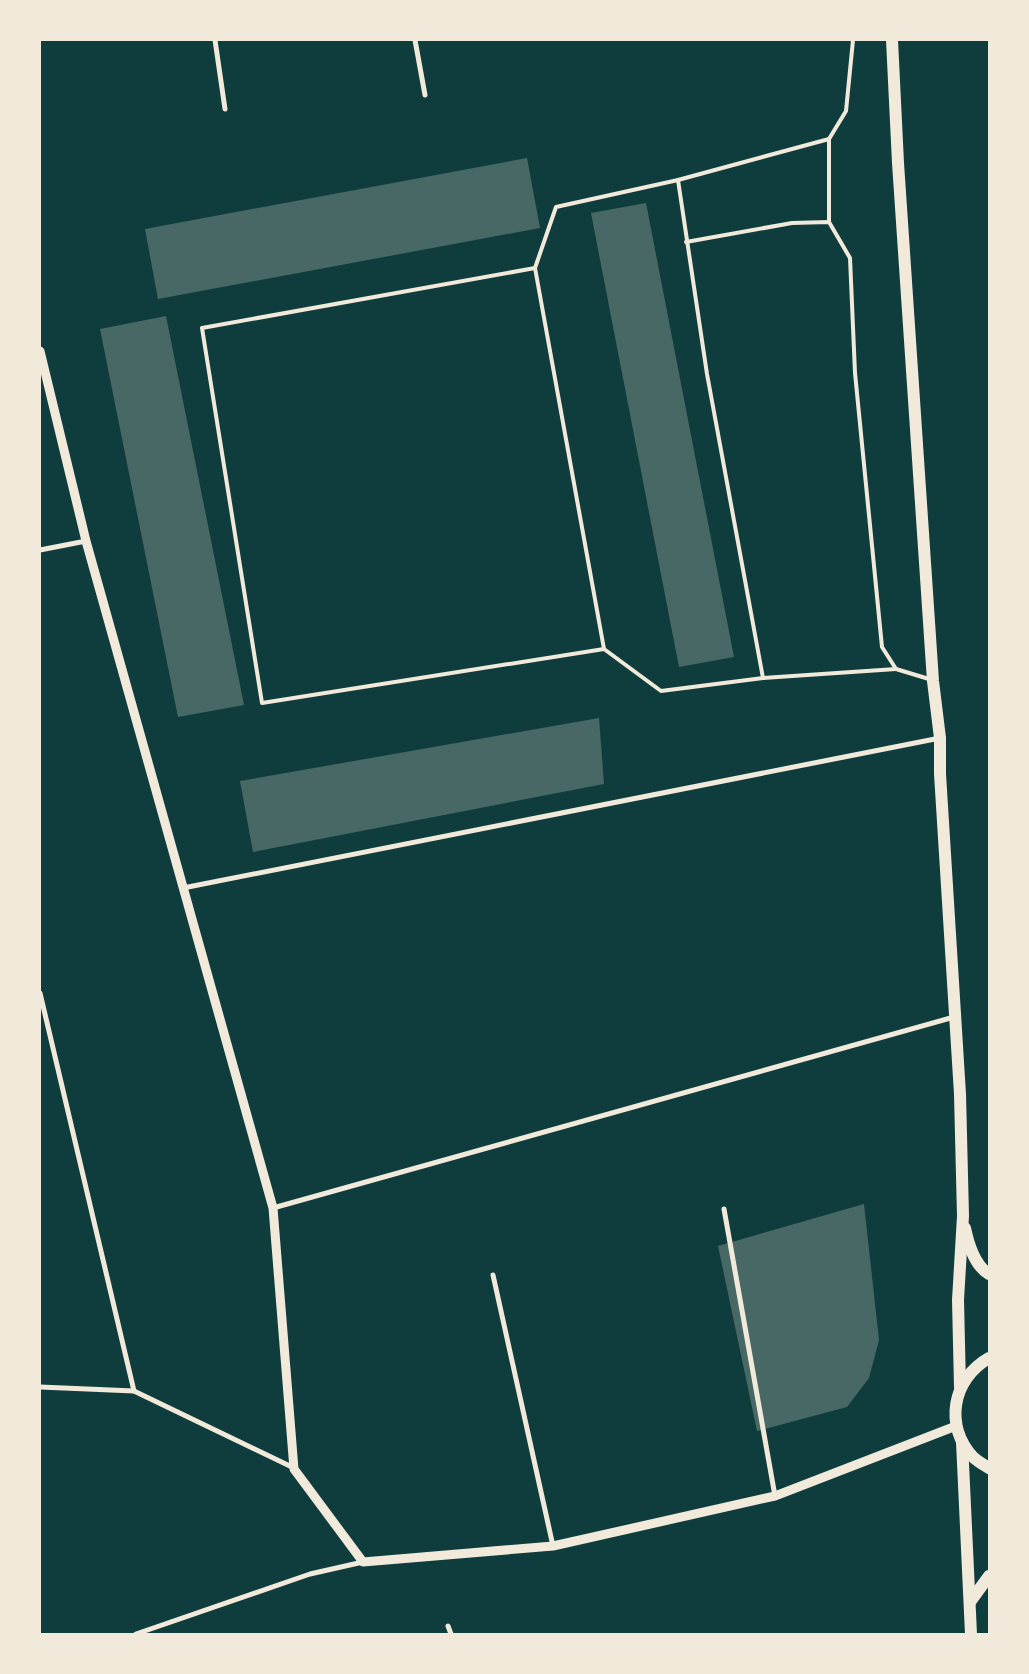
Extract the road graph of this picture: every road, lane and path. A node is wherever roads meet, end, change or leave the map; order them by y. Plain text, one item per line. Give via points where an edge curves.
1 (215, 40) edge
2 (415, 40) edge
3 (853, 40) edge
4 (892, 40) edge
5 (424, 95) dead end
6 (225, 109) dead end
7 (829, 139) junction
8 (678, 180) junction
9 (829, 222) junction
10 (686, 242) junction
11 (535, 268) junction
12 (40, 351) edge
13 (86, 541) junction
14 (40, 550) edge
15 (604, 649) junction
16 (896, 669) junction
17 (763, 678) junction
18 (933, 680) junction
19 (940, 738) junction
20 (183, 888) junction
21 (40, 993) edge
22 (955, 1017) junction
23 (273, 1208) junction
24 (724, 1209) dead end
25 (963, 1216) junction
26 (989, 1274) edge
27 (493, 1275) dead end
28 (989, 1358) edge
29 (40, 1387) edge
30 (960, 1387) junction
31 (134, 1391) junction
32 (956, 1426) junction
33 (962, 1442) junction
34 (989, 1468) edge
35 (294, 1469) junction
36 (775, 1496) junction
37 (553, 1546) junction
38 (363, 1562) junction
39 (989, 1576) edge
40 (970, 1602) junction
41 (448, 1626) dead end
42 (136, 1634) edge
43 (451, 1634) edge
44 (971, 1634) edge

1 - 6 street
2 - 5 street
3 - 7 lane via 846,111
4 - 18 main road
7 - 8 lane
7 - 9 lane
8 - 10 lane
8 - 11 lane via 556,207
9 - 10 lane via 792,222
9 - 16 lane via 850,258 855,373 882,647
10 - 17 lane
11 - 15 lane
11 - 15 lane via 202,328 262,703
12 - 13 street
13 - 14 street
13 - 20 street
15 - 17 lane via 661,691
16 - 17 lane
16 - 18 lane
18 - 19 main road
19 - 20 street
19 - 22 main road
20 - 23 street
21 - 31 street
22 - 23 street
22 - 25 main road
23 - 35 street
24 - 36 street
25 - 26 main road via 966,1236 975,1257 982,1270
25 - 30 main road via 958,1300
27 - 37 street
28 - 30 main road via 972,1371
29 - 31 street
30 - 32 main road via 956,1399
31 - 35 street
32 - 33 main road
32 - 36 street
33 - 34 main road via 974,1458
33 - 40 main road
35 - 38 street
36 - 37 street
37 - 38 street
38 - 42 street via 310,1574
39 - 40 main road
40 - 44 main road
41 - 43 street

